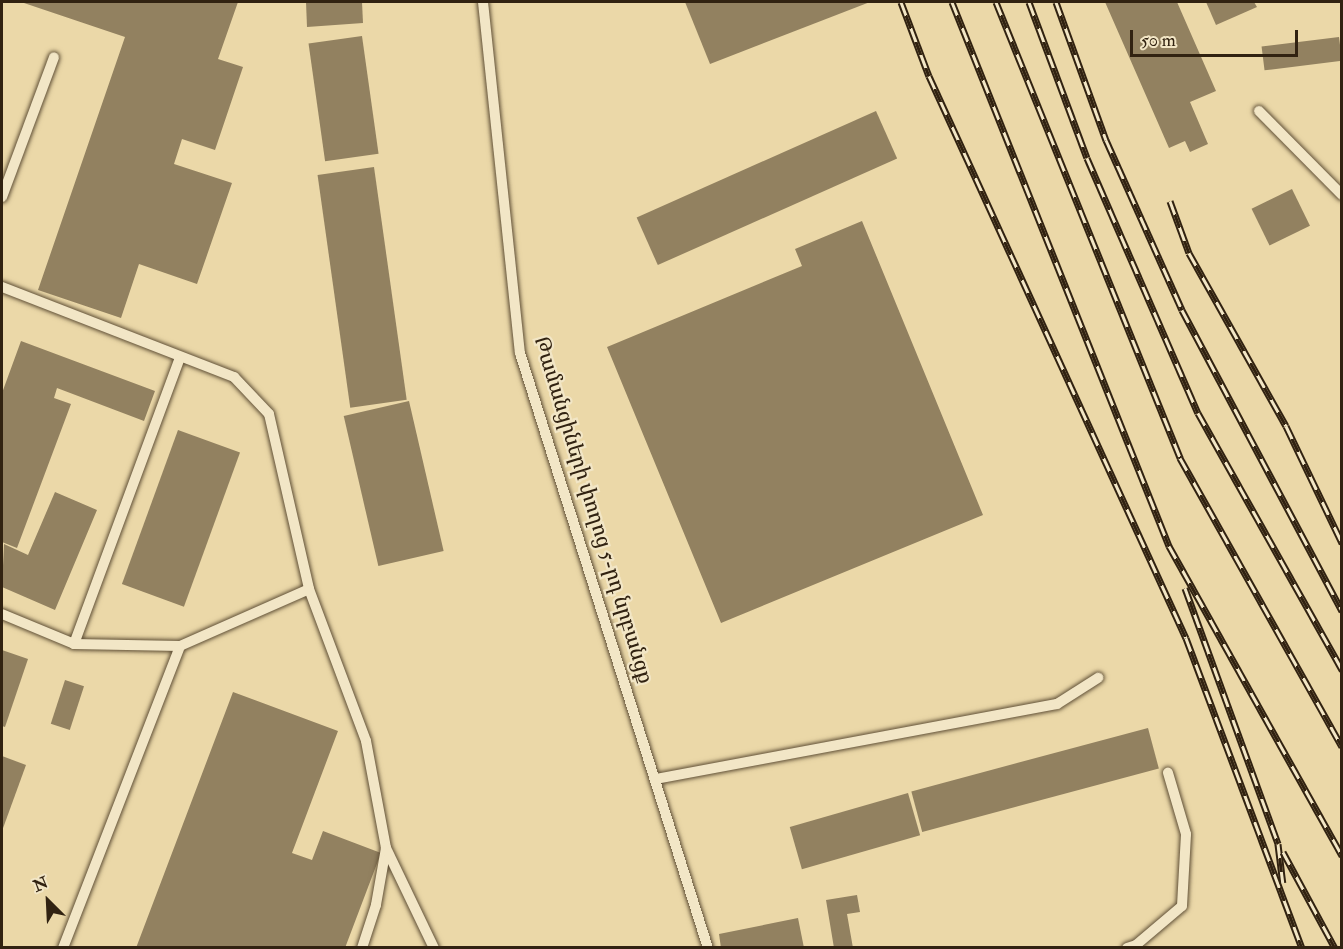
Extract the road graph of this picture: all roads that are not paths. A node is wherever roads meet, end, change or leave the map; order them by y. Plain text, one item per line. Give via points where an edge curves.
1 (483, 2) edge
2 (54, 57) dead end
3 (1259, 111) dead end
4 (1341, 195) edge
5 (2, 197) edge
6 (2, 287) edge
7 (180, 358) junction
8 (309, 588) junction
9 (2, 614) edge
10 (74, 644) junction
11 (180, 646) junction
12 (1098, 678) dead end
13 (1168, 773) dead end
14 (656, 779) junction
15 (386, 848) junction
16 (63, 948) edge
17 (362, 948) edge
18 (434, 948) edge
19 (708, 948) edge
20 (1127, 948) edge

1 - 14 lane, Թամանցիների փողոց 5-րդ նրբանցք via 520,353
2 - 5 lane
3 - 4 lane
6 - 7 lane
7 - 8 lane via 234,377 269,414
7 - 10 lane
8 - 11 lane
8 - 15 lane via 366,741
9 - 10 lane
10 - 11 lane
11 - 16 lane
12 - 14 lane via 1057,704
13 - 20 lane via 1186,834 1182,906 1136,945
14 - 19 lane, Թամանցիների փողոց 5-րդ նրբանցք
15 - 17 lane via 376,905
15 - 18 lane

